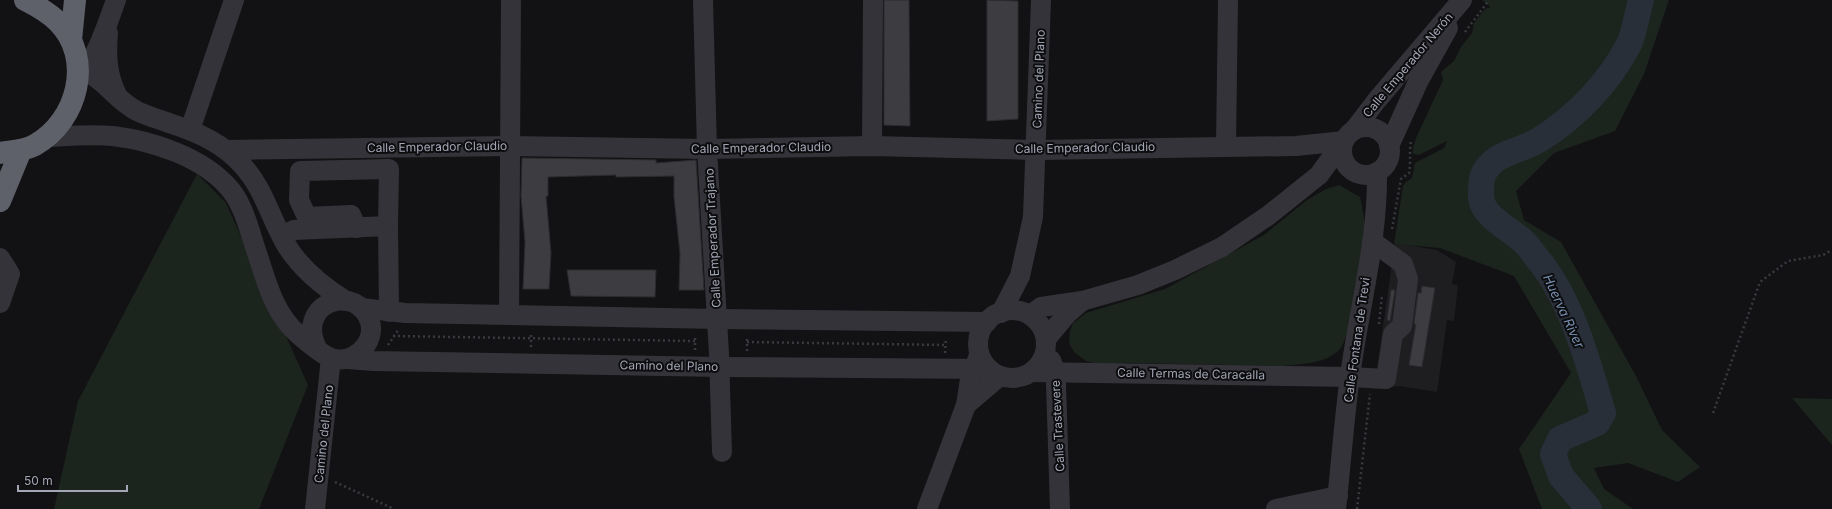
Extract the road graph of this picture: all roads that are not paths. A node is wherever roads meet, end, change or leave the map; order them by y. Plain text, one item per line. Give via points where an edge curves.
1 (25, 0) edge
2 (75, 0) edge
3 (116, 0) edge
4 (234, 0) edge
5 (511, 0) edge
6 (702, 0) edge
7 (873, 0) edge
8 (1042, 0) edge
9 (1228, 0) edge
10 (1462, 0) edge
11 (108, 21) junction
12 (71, 40) junction
13 (81, 72) junction
14 (119, 99) junction
15 (190, 130) junction
16 (47, 137) junction
17 (1347, 138) junction
18 (510, 146) junction
19 (872, 146) junction
20 (1226, 146) junction
21 (1296, 146) junction
22 (1389, 146) junction
23 (707, 149) junction
24 (21, 150) junction
25 (226, 150) junction
26 (1036, 150) junction
27 (0, 153) edge
28 (1351, 170) junction
29 (1377, 172) junction
30 (1319, 175) junction
31 (0, 201) edge
32 (388, 226) junction
33 (357, 228) junction
34 (282, 236) junction
35 (1372, 241) junction
36 (0, 258) edge
37 (1020, 276) junction
38 (1082, 301) junction
39 (0, 303) edge
40 (353, 304) junction
41 (397, 313) junction
42 (509, 315) junction
43 (1029, 315) junction
44 (994, 317) junction
45 (718, 319) junction
46 (1046, 342) junction
47 (332, 355) junction
48 (720, 367) junction
49 (985, 367) junction
50 (1032, 372) junction
51 (1055, 372) junction
52 (1350, 376) junction
53 (966, 405) junction
54 (722, 452) dead end
55 (1337, 502) edge
56 (315, 509) edge
57 (927, 509) edge
58 (1060, 509) edge
59 (1276, 509) edge

1 - 12 highway via 59,22
2 - 12 highway
3 - 11 street
4 - 15 street
5 - 18 street
6 - 23 street, Calle Emperador Trajano
7 - 19 street
8 - 26 street, Camino del Plano
9 - 20 street
10 - 17 street, Calle Emperador Nerón
10 - 22 street via 1418,82
11 - 13 street
11 - 14 street via 106,61
12 - 13 highway
13 - 14 street via 105,85
13 - 16 highway via 65,118
14 - 15 street via 138,112
15 - 25 street
16 - 24 highway
16 - 47 street via 112,136 151,144 183,156 218,177 239,204 274,301 283,318 298,334
17 - 21 street, Calle Emperador Claudio
17 - 22 street via 1361,128 1376,130 1382,133
17 - 28 street via 1342,158
17 - 30 street, Calle Emperador Nerón
18 - 23 street, Calle Emperador Claudio
18 - 25 street, Calle Emperador Claudio
18 - 42 street
19 - 23 street, Calle Emperador Claudio
19 - 26 street, Calle Emperador Claudio
20 - 21 street, Calle Emperador Claudio
20 - 26 street, Calle Emperador Claudio
21 - 30 street via 1312,158
22 - 29 street via 1390,154 1387,161
23 - 45 street, Calle Emperador Trajano
24 - 27 highway
24 - 31 highway
25 - 34 street via 244,166 255,182
26 - 37 street, Camino del Plano via 1033,217
28 - 29 street via 1364,175
28 - 30 street, Calle Emperador Nerón
29 - 35 street, Calle Fontana de Trevi
30 - 38 street, Calle Emperador Nerón via 1269,215 1222,247 1154,279
32 - 33 street
32 - 33 street via 389,169 300,171 300,200 307,217 352,215
32 - 41 street
33 - 34 street via 294,230
34 - 40 street via 302,265 324,286
35 - 52 street, Calle Fontana de Trevi
35 - 52 street, Calle Termas de Caracalla via 1394,258 1395,278 1389,325 1393,334 1386,379
36 - 39 street via 10,274
37 - 43 street, Camino del Plano
37 - 44 street, Camino del Plano
38 - 43 street, Calle Emperador Nerón via 1045,306
38 - 46 street, Calle Emperador Nerón via 1066,314
40 - 41 street
40 - 47 street via 367,315 370,337 364,349
40 - 47 street via 336,300 318,310 313,319 312,334
41 - 42 street
42 - 45 street
43 - 44 street via 1015,311
43 - 46 street via 1040,325
44 - 45 street via 947,322
44 - 49 street via 980,333 979,340
45 - 48 street, Calle Emperador Trajano
46 - 50 street via 1042,360
46 - 51 street, Calle Trastevere
47 - 48 street, Camino del Plano via 379,361
47 - 56 street, Camino del Plano
48 - 49 street, Camino del Plano
48 - 54 street, Calle Emperador Trajano
49 - 50 street via 1016,378
49 - 53 street
49 - 53 street
50 - 51 street, Calle Termas de Caracalla
51 - 52 street, Calle Termas de Caracalla
51 - 58 street, Calle Trastevere
52 - 55 street, Calle Fontana de Trevi
53 - 57 street
55 - 59 street

